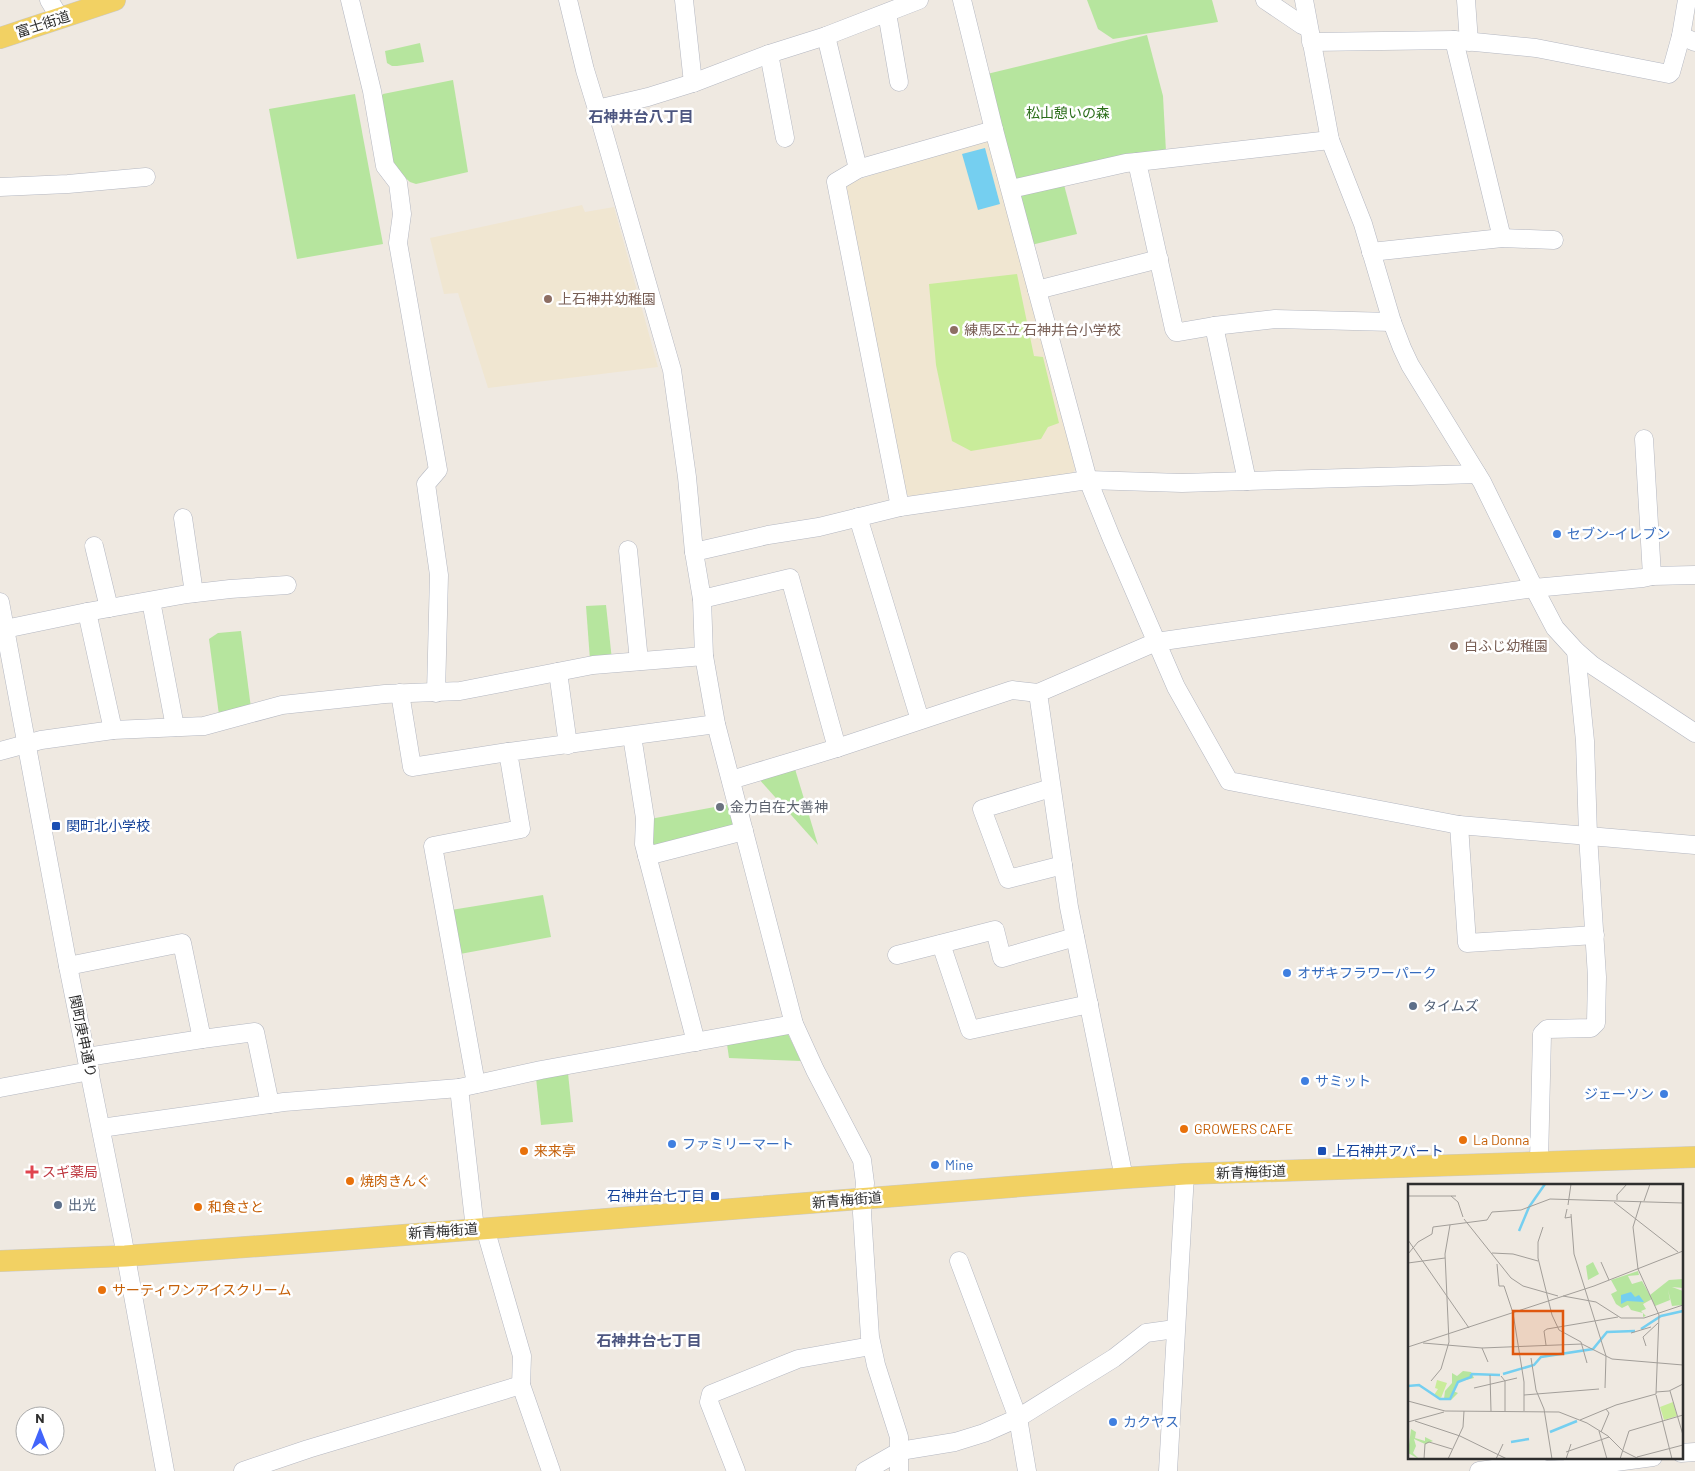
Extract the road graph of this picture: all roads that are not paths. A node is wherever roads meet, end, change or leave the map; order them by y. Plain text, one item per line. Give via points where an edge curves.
1 (49, 0) edge
2 (115, 0) edge
3 (350, 0) edge
4 (568, 0) edge
5 (684, 0) edge
6 (919, 0) edge
7 (962, 0) edge
8 (1265, 0) edge
9 (1304, 0) edge
10 (1466, 0) edge
11 (1687, 0) edge
12 (887, 13) junction
13 (60, 18) junction
14 (1309, 35) junction
15 (826, 36) junction
16 (0, 38) edge
17 (1688, 39) edge
18 (1462, 41) junction
19 (769, 54) junction
20 (899, 82) dead end
21 (693, 83) junction
22 (597, 109) junction
23 (994, 130) junction
24 (785, 138) dead end
25 (1330, 140) junction
26 (1136, 162) junction
27 (858, 169) junction
28 (146, 176) dead end
29 (0, 187) edge
30 (1011, 189) junction
31 (1502, 238) junction
32 (1554, 240) dead end
33 (1371, 252) junction
34 (1159, 259) junction
35 (1037, 290) junction
36 (1392, 322) junction
37 (1214, 326) junction
38 (1644, 439) dead end
39 (1477, 474) junction
40 (1088, 480) junction
41 (1247, 481) junction
42 (900, 507) junction
43 (858, 517) junction
44 (183, 518) dead end
45 (94, 546) dead end
46 (628, 550) dead end
47 (694, 552) junction
48 (1695, 575) edge
49 (1652, 576) junction
50 (287, 586) dead end
51 (1534, 588) junction
52 (194, 593) junction
53 (702, 598) junction
54 (150, 601) junction
55 (0, 602) edge
56 (109, 608) junction
57 (87, 612) junction
58 (6, 629) junction
59 (1156, 642) junction
60 (1576, 651) junction
61 (704, 656) junction
62 (639, 661) junction
63 (558, 672) junction
64 (436, 693) junction
65 (1038, 693) junction
66 (400, 694) junction
67 (920, 720) junction
68 (716, 724) junction
69 (176, 727) junction
70 (113, 730) junction
71 (1695, 733) edge
72 (632, 736) junction
73 (28, 744) junction
74 (568, 745) junction
75 (837, 748) junction
76 (0, 751) edge
77 (508, 752) junction
78 (731, 780) junction
79 (1051, 788) junction
80 (1459, 825) junction
81 (744, 831) junction
82 (1588, 836) junction
83 (1695, 845) edge
84 (647, 856) junction
85 (1063, 866) junction
86 (1595, 935) junction
87 (1075, 938) junction
88 (941, 944) junction
89 (896, 955) dead end
90 (68, 966) junction
91 (1089, 1004) junction
92 (794, 1024) junction
93 (202, 1039) junction
94 (696, 1042) junction
95 (89, 1064) junction
96 (468, 1086) junction
97 (0, 1088) edge
98 (270, 1104) junction
99 (101, 1128) junction
100 (1695, 1156) edge
101 (1539, 1161) junction
102 (1186, 1174) junction
103 (1124, 1178) junction
104 (864, 1198) junction
105 (480, 1228) junction
106 (126, 1256) junction
107 (0, 1261) edge
108 (959, 1261) dead end
109 (1176, 1330) junction
110 (871, 1346) junction
111 (520, 1384) junction
112 (1018, 1418) junction
113 (900, 1451) junction
114 (1695, 1452) edge
115 (1682, 1454) edge
116 (1646, 1458) edge
117 (1565, 1470) edge
118 (165, 1471) edge
119 (243, 1471) edge
120 (551, 1471) edge
121 (736, 1471) edge
122 (866, 1471) edge
123 (899, 1471) edge
124 (1027, 1471) edge
125 (1168, 1471) edge
126 (1479, 1471) edge

1 - 13 street
2 - 13 main road, 富士街道
3 - 64 street via 372,92 385,166 398,183 402,214 398,243 438,470 426,484 439,575
4 - 22 street
5 - 21 street
6 - 12 street
7 - 23 street
8 - 14 street via 1302,26
9 - 14 street
10 - 18 street
11 - 17 street
12 - 15 street
12 - 20 street
13 - 16 main road, 富士街道
14 - 18 street
14 - 25 street
15 - 19 street
15 - 27 street
17 - 18 street via 1671,72 1665,74 1536,48
18 - 31 street
19 - 21 street
19 - 24 street
21 - 22 street
22 - 47 street via 672,370
23 - 27 street
23 - 30 street
25 - 26 street
25 - 33 street
26 - 30 street
26 - 34 street
27 - 42 street via 836,182
28 - 29 street
30 - 35 street
31 - 32 street
31 - 33 street
33 - 36 street
34 - 35 street
34 - 37 street via 1176,332
35 - 40 street
36 - 37 street via 1275,319
36 - 39 street via 1410,365
37 - 41 street
38 - 49 street
39 - 41 street
39 - 51 street
40 - 41 street
40 - 42 street
40 - 59 street
42 - 43 street
43 - 47 street
43 - 67 street
44 - 52 street
45 - 56 street
46 - 62 street
47 - 53 street
48 - 49 street
49 - 51 street
50 - 52 street
51 - 59 street
51 - 60 street via 1555,628
52 - 54 street
53 - 61 street
53 - 75 street via 790,578
54 - 56 street
54 - 69 street
55 - 58 street, 関町庚申通り
56 - 57 street
57 - 58 street
57 - 70 street
58 - 73 street, 関町庚申通り
59 - 65 street
59 - 80 street via 1176,688 1229,781
60 - 71 street
60 - 82 street via 1586,741
61 - 62 street
61 - 68 street
62 - 63 street
63 - 64 street
63 - 74 street
64 - 66 street
65 - 67 street via 1012,690
65 - 79 street
66 - 69 street via 282,705 204,726
66 - 77 street via 412,767
67 - 75 street
68 - 72 street
68 - 78 street
69 - 70 street
70 - 73 street
72 - 74 street
72 - 84 street via 645,818
73 - 76 street
73 - 90 street, 関町庚申通り
74 - 77 street
75 - 78 street
77 - 96 street via 521,829 433,846
78 - 81 street
79 - 85 street
79 - 85 street via 982,809 1008,879
80 - 82 street
80 - 86 street via 1466,943
81 - 84 street
81 - 92 street
82 - 83 street
82 - 86 street
84 - 94 street
85 - 87 street
86 - 101 street via 1596,1022 1591,1028 1547,1029 1542,1034
87 - 88 street via 1002,958 995,930
87 - 91 street
88 - 89 street
88 - 91 street via 970,1030
90 - 93 street via 182,943
90 - 95 street, 関町庚申通り
91 - 103 street
92 - 94 street
92 - 104 street via 862,1160 866,1183
93 - 95 street
93 - 98 street via 255,1032
94 - 96 street
95 - 97 street
95 - 99 street, 関町庚申通り
96 - 98 street
96 - 105 street via 469,1190
98 - 99 street
99 - 106 street, 関町庚申通り
100 - 101 main road, 新青梅街道
101 - 102 main road, 新青梅街道
102 - 103 main road, 新青梅街道
102 - 109 street
103 - 104 main road, 新青梅街道
104 - 105 main road, 新青梅街道
104 - 110 street via 862,1213
105 - 106 main road, 新青梅街道
105 - 111 street via 522,1356
106 - 107 main road, 新青梅街道
106 - 118 street, 関町庚申通り
108 - 112 street
109 - 112 street via 1146,1333 1114,1358
109 - 125 street
110 - 113 street via 899,1437
110 - 121 street via 798,1359 711,1394 709,1402
111 - 119 street
111 - 120 street
112 - 113 street via 955,1442
112 - 124 street
113 - 122 street
113 - 123 street
114 - 115 street
116 - 117 street
117 - 126 street via 1546,1470 1529,1464

